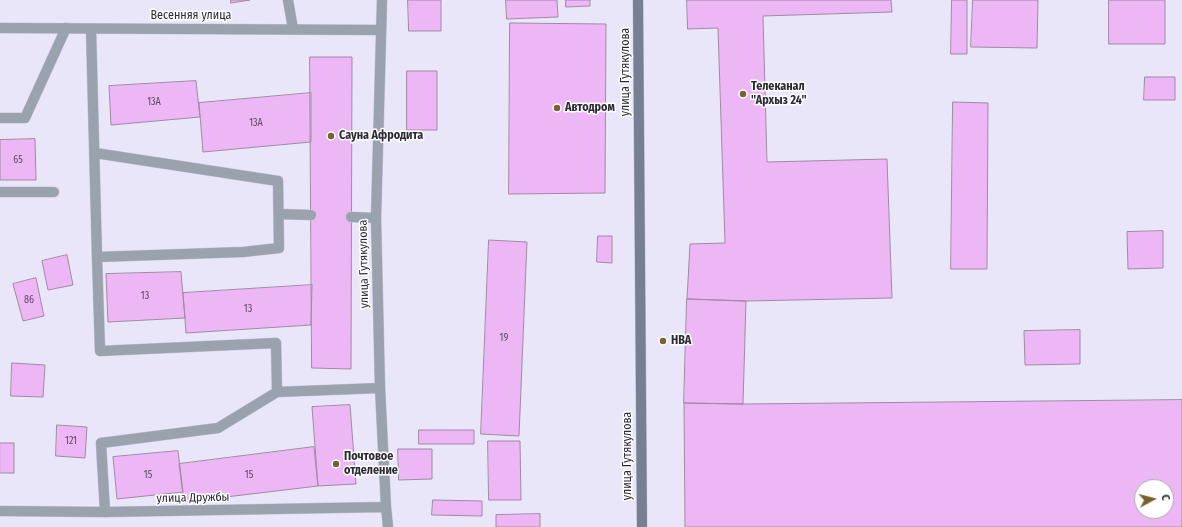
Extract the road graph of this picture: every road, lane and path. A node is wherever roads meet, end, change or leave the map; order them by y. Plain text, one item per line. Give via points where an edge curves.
1 (288, 0) edge
2 (382, 0) edge
3 (638, 0) edge
4 (0, 28) edge
5 (66, 28) junction
6 (91, 29) junction
7 (293, 29) junction
8 (381, 30) junction
9 (0, 118) edge
10 (94, 152) junction
11 (0, 192) edge
12 (54, 192) dead end
13 (279, 214) junction
14 (311, 215) dead end
15 (351, 217) dead end
16 (376, 218) junction
17 (96, 257) junction
18 (380, 388) junction
19 (277, 392) junction
20 (386, 507) junction
21 (0, 511) edge
22 (105, 512) junction
23 (388, 527) edge
24 (642, 527) edge

1 - 7 street
2 - 8 street, улица Гутякулова
3 - 24 main road, улица Гутякулова
4 - 5 street, Весенняя улица
5 - 6 street, Весенняя улица
5 - 9 street via 25,118
6 - 7 street, Весенняя улица
6 - 10 street
7 - 8 street, Весенняя улица
8 - 16 street, улица Гутякулова
10 - 13 street via 278,180
10 - 17 street
11 - 12 street
13 - 14 street
13 - 17 street via 280,248 243,252
15 - 16 street
16 - 18 street, улица Гутякулова
17 - 19 street via 100,351 276,343
18 - 19 street
18 - 20 street, улица Гутякулова
19 - 22 street via 218,428 101,443
20 - 22 street, улица Дружбы
20 - 23 street, улица Гутякулова
21 - 22 street, улица Дружбы

